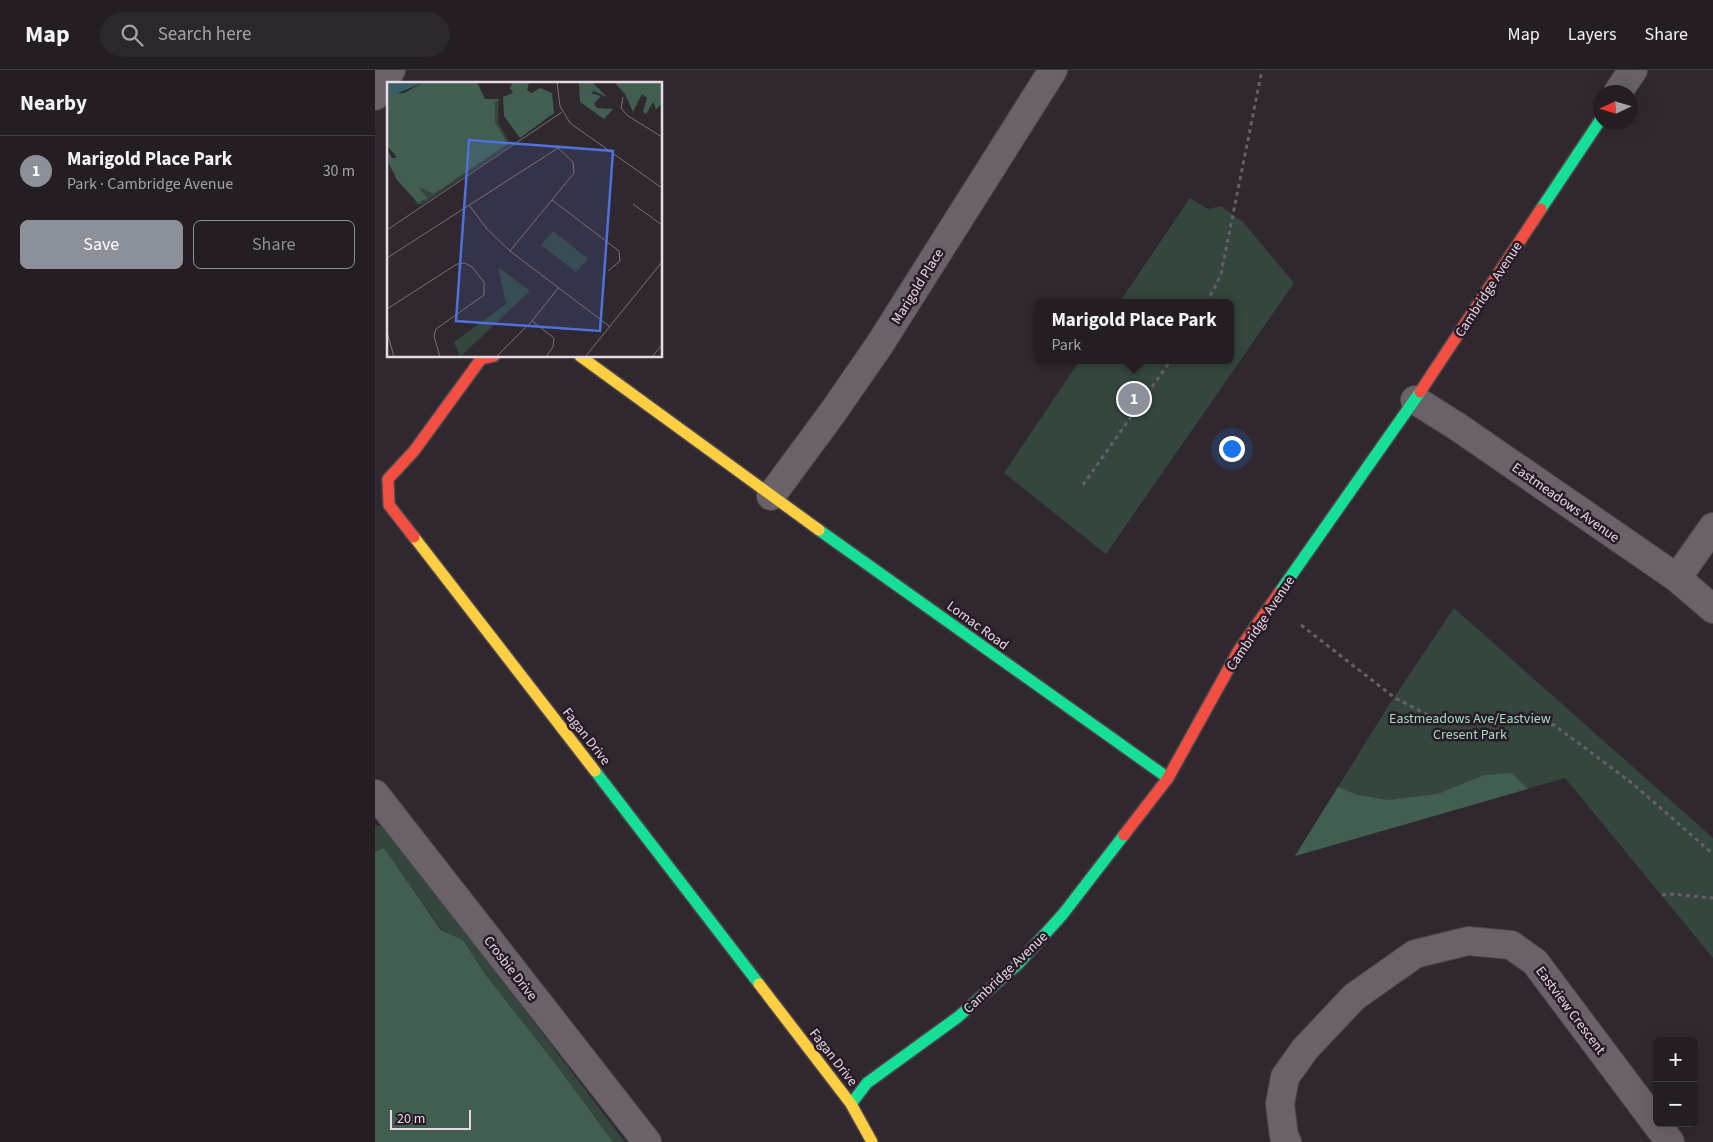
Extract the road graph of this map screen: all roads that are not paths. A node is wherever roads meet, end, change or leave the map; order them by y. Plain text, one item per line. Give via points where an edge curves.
1 (391, 70) edge
2 (1053, 70) edge
3 (1633, 70) edge
4 (1623, 85) edge
5 (375, 96) edge
6 (1593, 130) edge
7 (485, 358) edge
8 (583, 358) edge
9 (1415, 400) junction
10 (771, 496) junction
11 (1713, 527) edge
12 (1677, 578) junction
13 (1713, 609) edge
14 (1168, 778) junction
15 (375, 794) edge
16 (851, 1104) junction
17 (647, 1142) edge
18 (872, 1142) edge
19 (1287, 1142) edge
20 (1670, 1142) edge

1 - 5 street
2 - 10 street, Marigold Place via 880,344
3 - 4 street
6 - 9 street, Cambridge Avenue
7 - 16 street, Fagan Drive via 481,359 414,451 388,479 389,505
8 - 10 street
9 - 12 street, Eastmeadows Avenue
9 - 14 street, Cambridge Avenue via 1239,650
10 - 14 street, Lomac Road
11 - 12 street
12 - 13 street, Eastmeadows Avenue
14 - 16 street, Cambridge Avenue via 1063,914 1018,964 958,1017 867,1083
15 - 17 street, Crosbie Drive
16 - 18 street, Fagan Drive
19 - 20 street, Eastview Crescent via 1281,1095 1285,1077 1305,1049 1354,997 1415,954 1468,941 1511,945 1535,962

